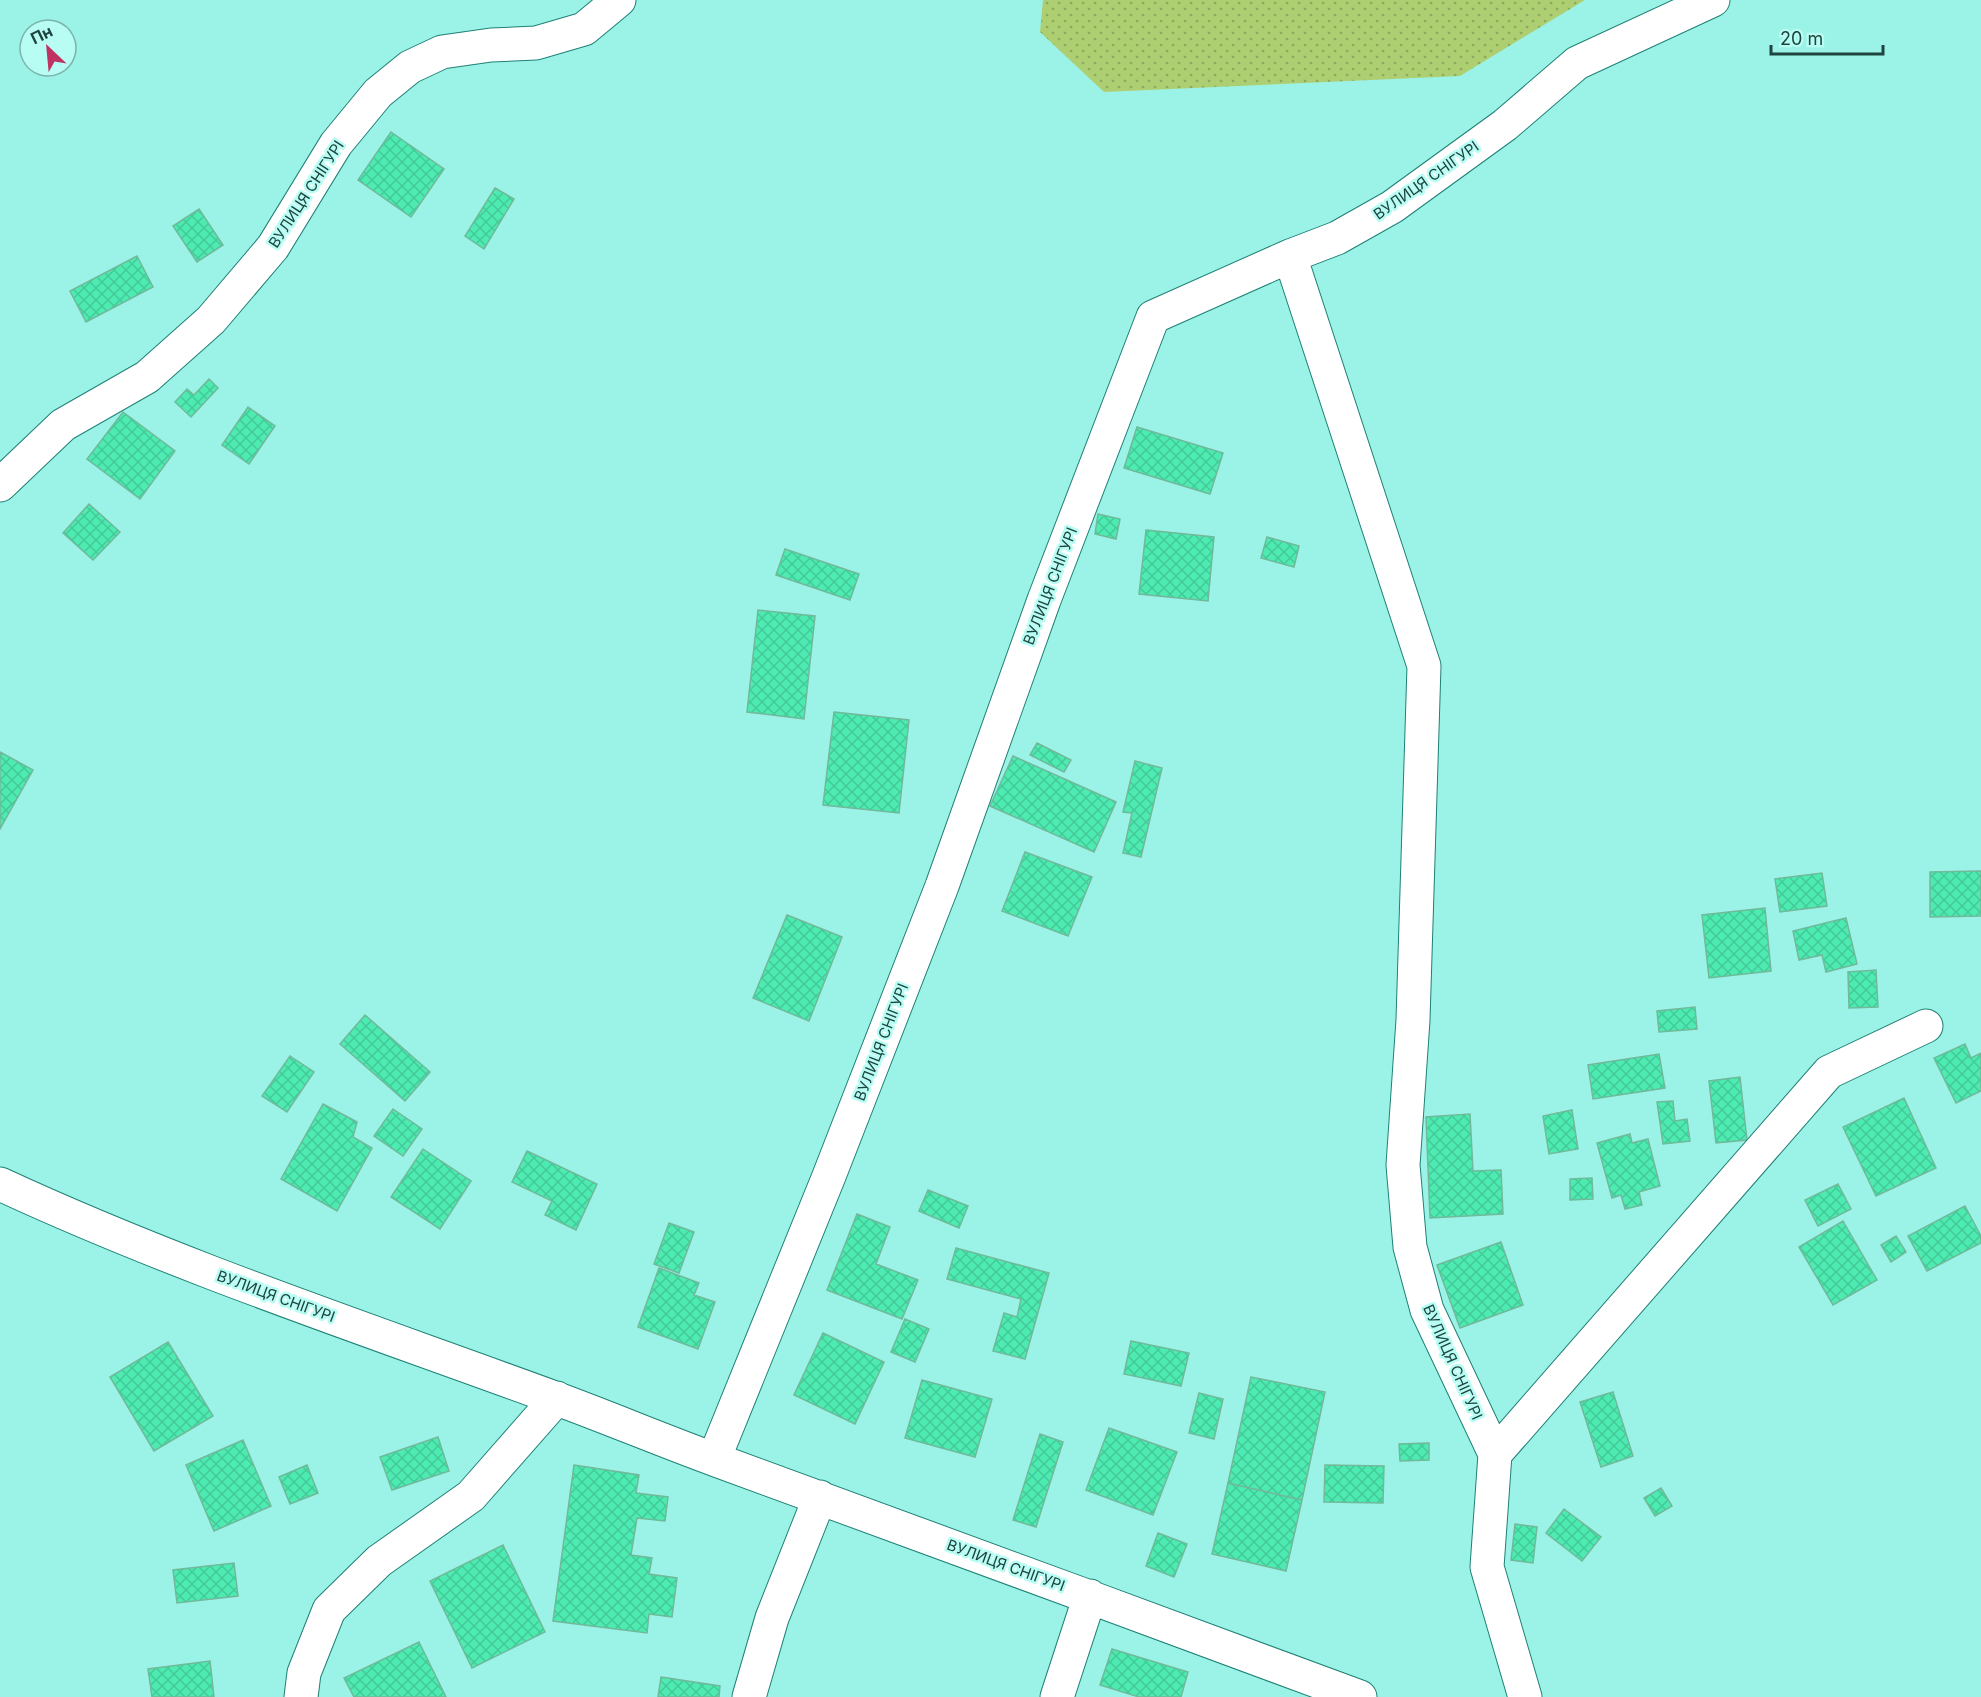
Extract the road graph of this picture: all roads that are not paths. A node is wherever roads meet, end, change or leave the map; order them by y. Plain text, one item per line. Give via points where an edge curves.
1 (619, 0) edge
2 (1713, 0) edge
3 (1290, 256) junction
4 (0, 485) edge
5 (1926, 1026) dead end
6 (0, 1184) edge
7 (557, 1398) junction
8 (1495, 1454) junction
9 (714, 1459) junction
10 (820, 1497) junction
11 (1090, 1596) junction
12 (301, 1697) edge
13 (749, 1697) edge
14 (1057, 1697) edge
15 (1360, 1697) edge
16 (1525, 1697) edge

1 - 4 street, ВУЛИЦЯ СНІГУРІ via 584,29 536,43 442,52 410,67 378,93 336,144 273,247 211,320 147,377 63,425
2 - 3 street, ВУЛИЦЯ СНІГУРІ via 1577,63 1505,125 1392,207 1337,238
3 - 8 street, ВУЛИЦЯ СНІГУРІ via 1424,666 1413,1020 1403,1165 1410,1246 1427,1310
3 - 9 street, ВУЛИЦЯ СНІГУРІ via 1153,317 1044,600 942,886
5 - 8 street via 1829,1072
6 - 7 street, ВУЛИЦЯ СНІГУРІ via 150,1249
7 - 9 street, ВУЛИЦЯ СНІГУРІ
7 - 12 street via 471,1496 379,1561 329,1610 304,1673
8 - 16 street, ВУЛИЦЯ СНІГУРІ via 1487,1567
9 - 10 street, ВУЛИЦЯ СНІГУРІ
10 - 11 street, ВУЛИЦЯ СНІГУРІ
10 - 13 street via 772,1618
11 - 14 street
11 - 15 street, ВУЛИЦЯ СНІГУРІ

